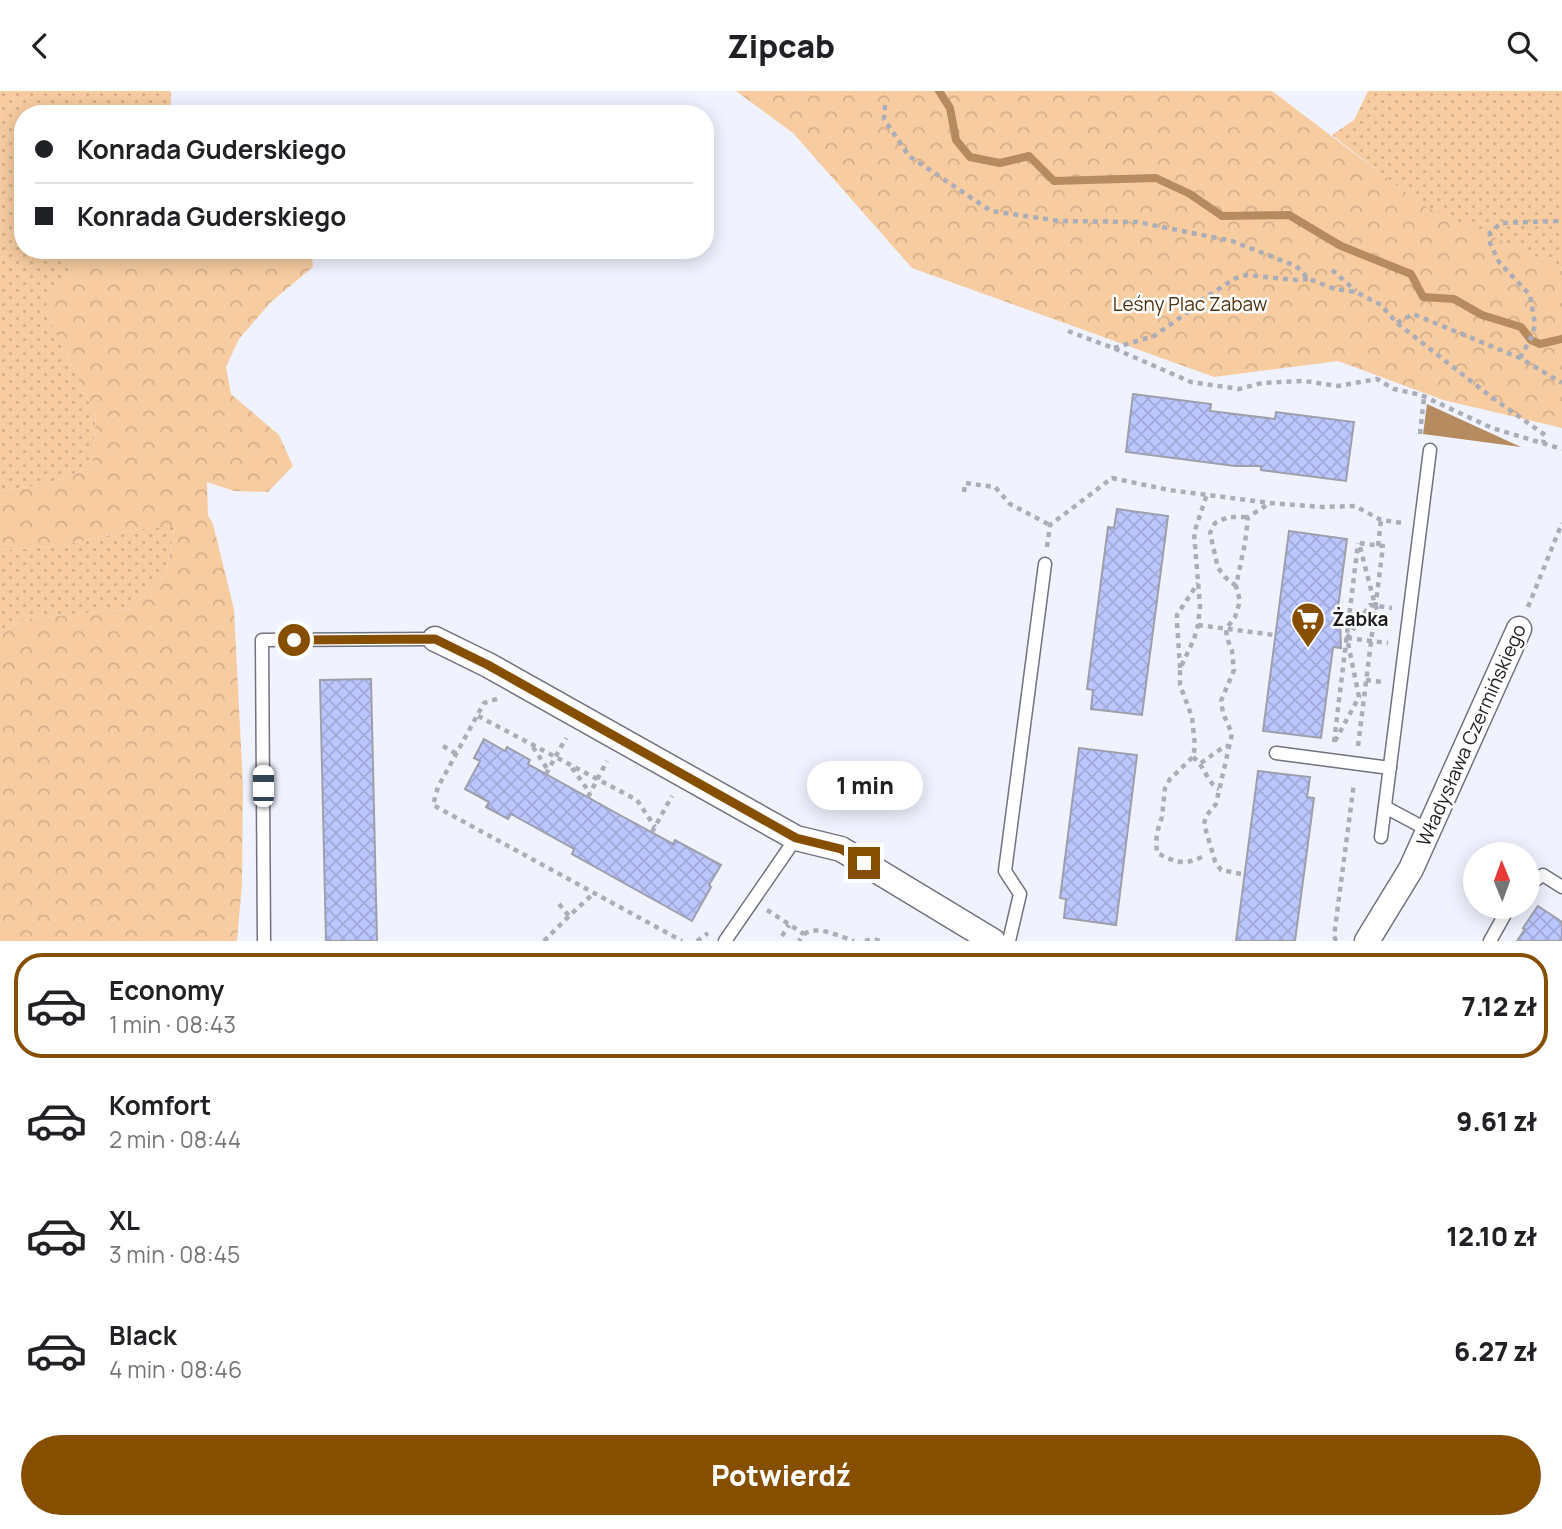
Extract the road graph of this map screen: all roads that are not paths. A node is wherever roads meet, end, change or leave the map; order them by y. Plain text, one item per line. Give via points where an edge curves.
1 (1430, 450) road end
2 (1045, 563) dead end
3 (1519, 629) road end
4 (435, 639) joint
5 (1276, 753) dead end
6 (1390, 768) junction
7 (1385, 807) junction
8 (1428, 830) junction
9 (1381, 837) dead end
10 (796, 838) junction
11 (1540, 877) edge
12 (1562, 887) edge
13 (1502, 919) edge
14 (264, 941) edge
15 (725, 941) edge
16 (993, 941) edge
17 (1009, 941) edge
18 (1367, 941) edge
19 (1490, 941) edge

1 - 6 lane
2 - 17 lane via 1005,871 1020,894
3 - 8 street, Władysława Czermińskiego
4 - 10 street
4 - 14 lane via 262,640
5 - 6 lane
6 - 7 lane
7 - 8 lane
7 - 9 lane
8 - 18 street, Władysława Czermińskiego
10 - 15 lane
10 - 16 street via 841,849
11 - 12 lane
13 - 19 lane

